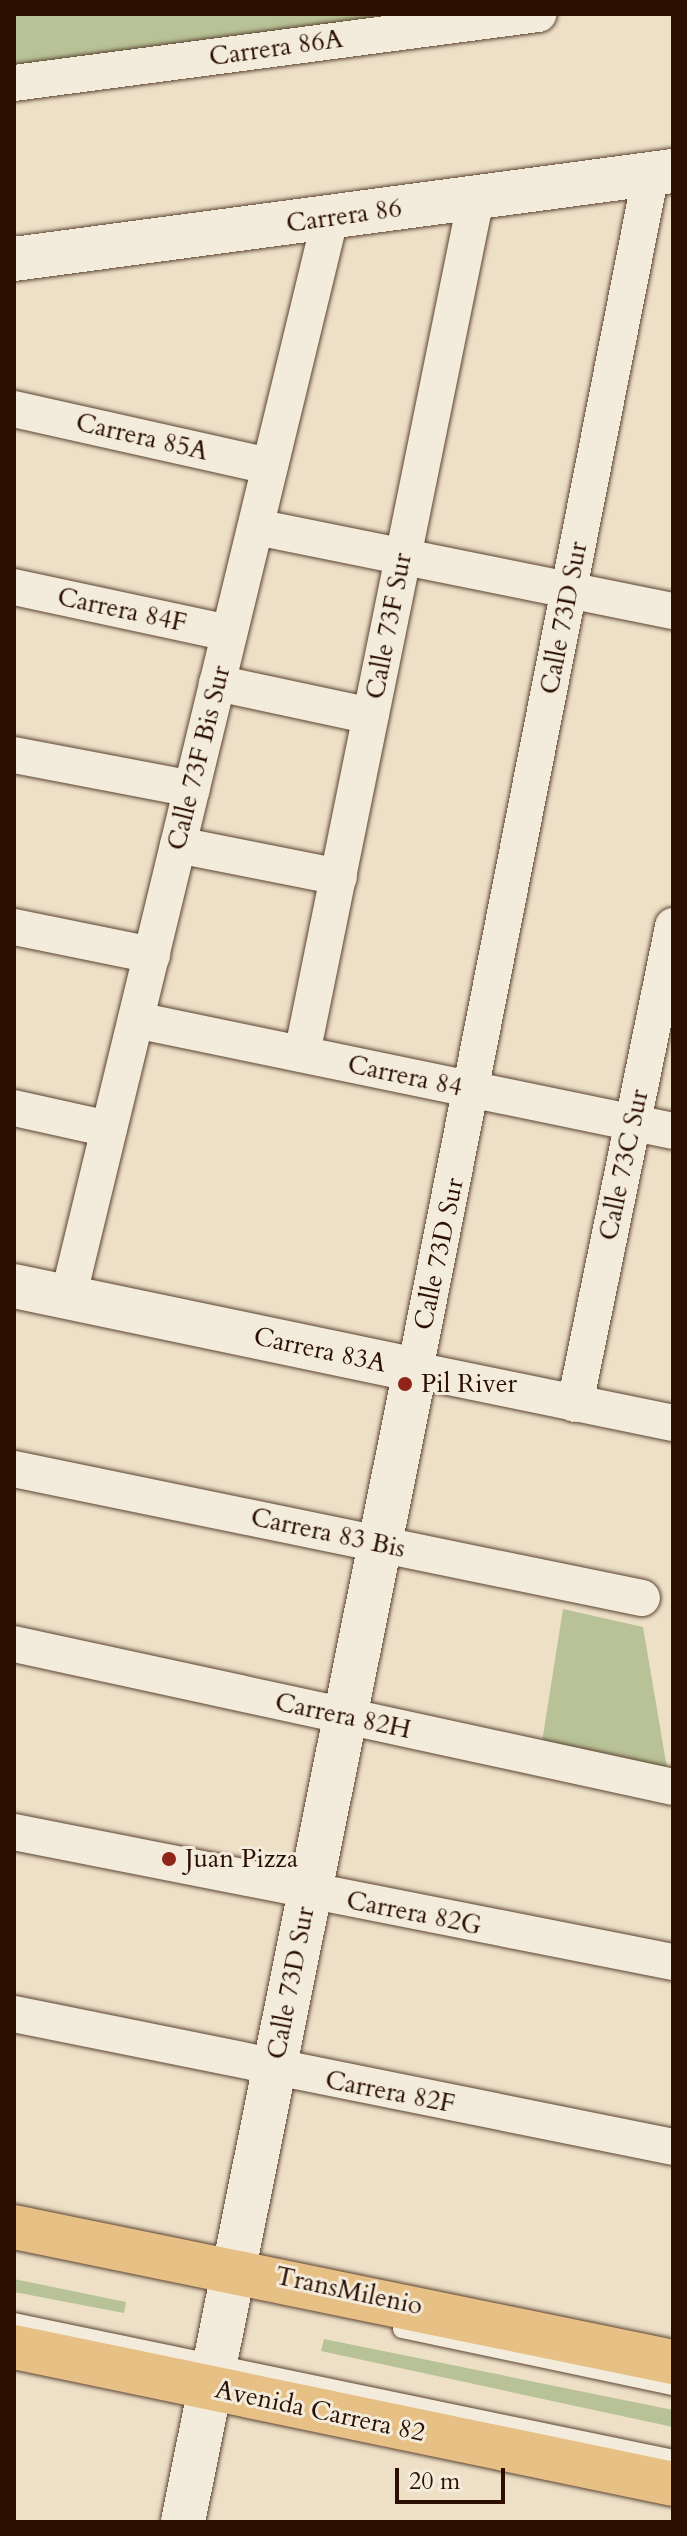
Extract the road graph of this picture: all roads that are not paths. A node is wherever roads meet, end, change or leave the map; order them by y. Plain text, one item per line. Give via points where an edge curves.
1 (538, 14) edge
2 (14, 83) edge
3 (662, 172) edge
4 (476, 198) junction
5 (330, 219) junction
6 (14, 259) edge
7 (14, 409) edge
8 (270, 466) junction
9 (256, 527) junction
10 (403, 556) junction
11 (14, 587) edge
12 (569, 590) junction
13 (673, 611) edge
14 (229, 633) junction
15 (217, 683) junction
16 (371, 716) junction
17 (14, 755) edge
18 (192, 789) junction
19 (178, 845) junction
20 (339, 877) junction
21 (673, 926) edge
22 (14, 927) edge
23 (152, 955) junction
24 (136, 1020) junction
25 (302, 1054) junction
26 (474, 1090) junction
27 (14, 1108) edge
28 (633, 1122) junction
29 (109, 1129) junction
30 (673, 1131) edge
31 (14, 1286) edge
32 (68, 1298) junction
33 (415, 1370) junction
34 (575, 1404) junction
35 (673, 1423) edge
36 (14, 1469) edge
37 (380, 1544) junction
38 (642, 1598) dead end
39 (14, 1644) edge
40 (345, 1716) junction
41 (673, 1787) edge
42 (14, 1832) edge
43 (309, 1893) junction
44 (673, 1962) edge
45 (14, 2014) edge
46 (274, 2069) junction
47 (673, 2147) edge
48 (14, 2227) edge
49 (14, 2247) edge
50 (114, 2268) dead end
51 (230, 2288) junction
52 (14, 2322) edge
53 (376, 2323) dead end
54 (14, 2347) edge
55 (673, 2362) edge
56 (212, 2376) junction
57 (673, 2386) edge
58 (673, 2459) edge
59 (673, 2484) edge
60 (183, 2522) edge

1 - 2 street, Carrera 86A
3 - 4 street, Carrera 86
3 - 12 street, Calle 73D Sur
4 - 5 street, Carrera 86
4 - 10 street, Calle 73F Sur
5 - 6 street, Carrera 86
5 - 8 street, Calle 73F Bis Sur
7 - 8 street, Carrera 85A
8 - 9 street, Calle 73F Bis Sur
9 - 10 street
9 - 14 street, Calle 73F Bis Sur
10 - 12 street
10 - 16 street, Calle 73F Sur
11 - 14 street, Carrera 84F
12 - 13 street
12 - 26 street, Calle 73D Sur
14 - 15 street, Calle 73F Bis Sur
15 - 16 street
15 - 18 street, Calle 73F Bis Sur
16 - 20 street, Calle 73F Sur
17 - 18 street
18 - 19 street, Calle 73F Bis Sur
19 - 20 street
19 - 23 street, Calle 73F Bis Sur
20 - 25 street, Calle 73F Sur
21 - 28 street, Calle 73C Sur
22 - 23 street
23 - 24 street, Calle 73F Bis Sur
24 - 25 street, Carrera 84
24 - 29 street, Calle 73F Bis Sur
25 - 26 street, Carrera 84
26 - 28 street, Carrera 84
26 - 33 street, Calle 73D Sur
27 - 29 street
28 - 30 street, Carrera 84
28 - 34 street, Calle 73C Sur
29 - 32 street, Calle 73F Bis Sur
31 - 32 street, Carrera 83A
32 - 33 street, Carrera 83A
33 - 34 street, Carrera 83A
33 - 37 street, Calle 73D Sur
34 - 35 street, Carrera 83A
36 - 37 street, Carrera 83 Bis
37 - 38 street, Carrera 83 Bis
37 - 40 street, Calle 73D Sur
39 - 40 street, Carrera 82H
40 - 41 street, Carrera 82H
40 - 43 street, Calle 73D Sur
42 - 43 street, Carrera 82G
43 - 44 street, Carrera 82G
43 - 46 street, Calle 73D Sur
45 - 46 street, Carrera 82F
46 - 47 street, Carrera 82F
46 - 51 street, Calle 73D Sur
48 - 51 main road
49 - 50 lane
51 - 55 main road
51 - 56 street, Calle 73D Sur
52 - 56 lane
53 - 57 lane, TransMilenio
54 - 56 main road, Avenida Carrera 82
56 - 58 lane
56 - 59 main road, Avenida Carrera 82
56 - 60 street, Calle 73D Sur

